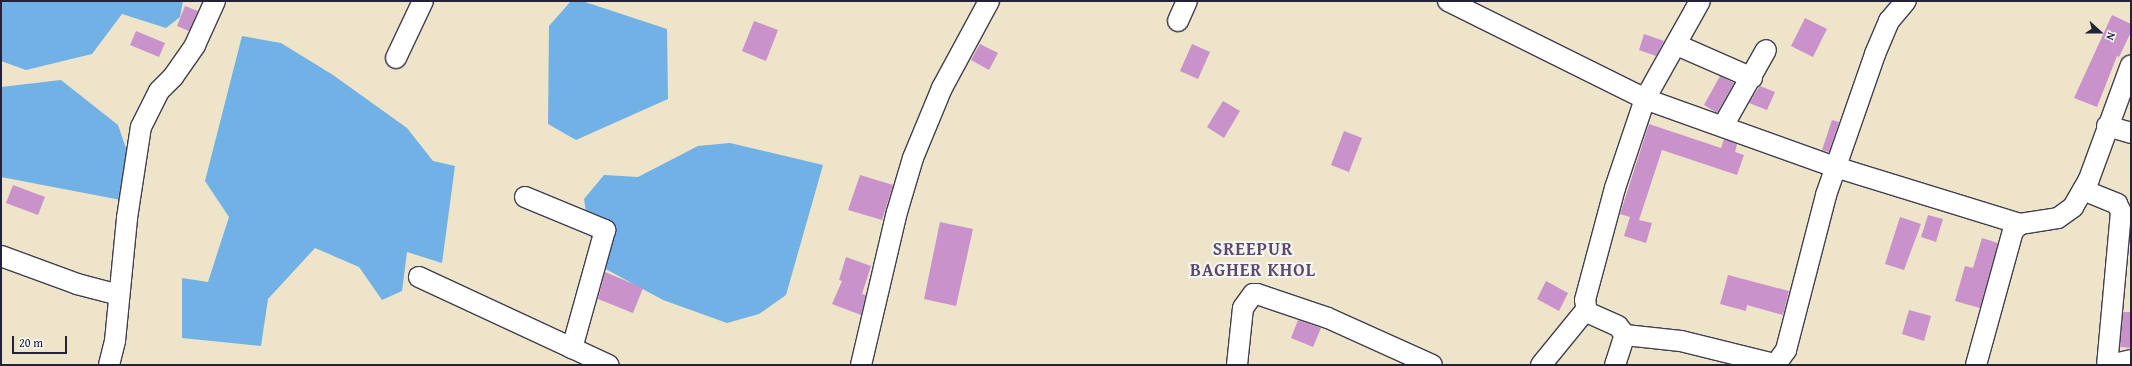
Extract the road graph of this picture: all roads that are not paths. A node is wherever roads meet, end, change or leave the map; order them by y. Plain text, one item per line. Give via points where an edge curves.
1 (215, 1) edge
2 (422, 1) edge
3 (989, 1) edge
4 (1187, 1) edge
5 (1448, 1) edge
6 (1700, 1) edge
7 (1906, 1) edge
8 (1178, 21) dead end
9 (1677, 45) junction
10 (1766, 50) dead end
11 (396, 58) dead end
12 (2131, 64) edge
13 (1752, 78) junction
14 (1645, 99) junction
15 (1723, 126) junction
16 (2107, 126) junction
17 (2131, 132) edge
18 (1836, 167) junction
19 (2083, 190) junction
20 (525, 197) dead end
21 (2020, 224) junction
22 (1, 256) edge
23 (419, 277) dead end
24 (119, 295) junction
25 (1585, 311) junction
26 (1625, 334) junction
27 (572, 348) junction
28 (2131, 360) edge
29 (1777, 364) edge
30 (109, 365) edge
31 (609, 365) edge
32 (861, 365) edge
33 (1237, 365) edge
34 (1432, 365) edge
35 (1541, 365) edge
36 (1615, 365) edge
37 (1976, 365) edge
38 (2107, 365) edge
39 (2110, 365) edge

1 - 24 street via 195,45 173,77 159,91 141,127
2 - 11 street
3 - 32 street via 940,94 913,158 893,227
4 - 8 street
5 - 14 street
6 - 9 street
7 - 18 street via 1889,21 1875,54
9 - 13 street
9 - 14 street
10 - 13 street
12 - 16 street
13 - 15 street
14 - 15 street
14 - 25 street via 1606,218 1585,300
15 - 18 street
16 - 17 street
16 - 19 street
18 - 21 street
18 - 29 street via 1786,350
19 - 21 street via 2066,213 2058,218
19 - 38 street via 2117,204 2121,212
20 - 27 street via 605,230
21 - 37 street via 2013,231
22 - 24 street via 77,284
23 - 27 street
24 - 30 street via 115,341
25 - 26 street via 1618,326
25 - 35 street
26 - 29 street via 1681,341
26 - 36 street
27 - 31 street
28 - 39 street
33 - 34 street via 1244,308 1253,294 1328,318

